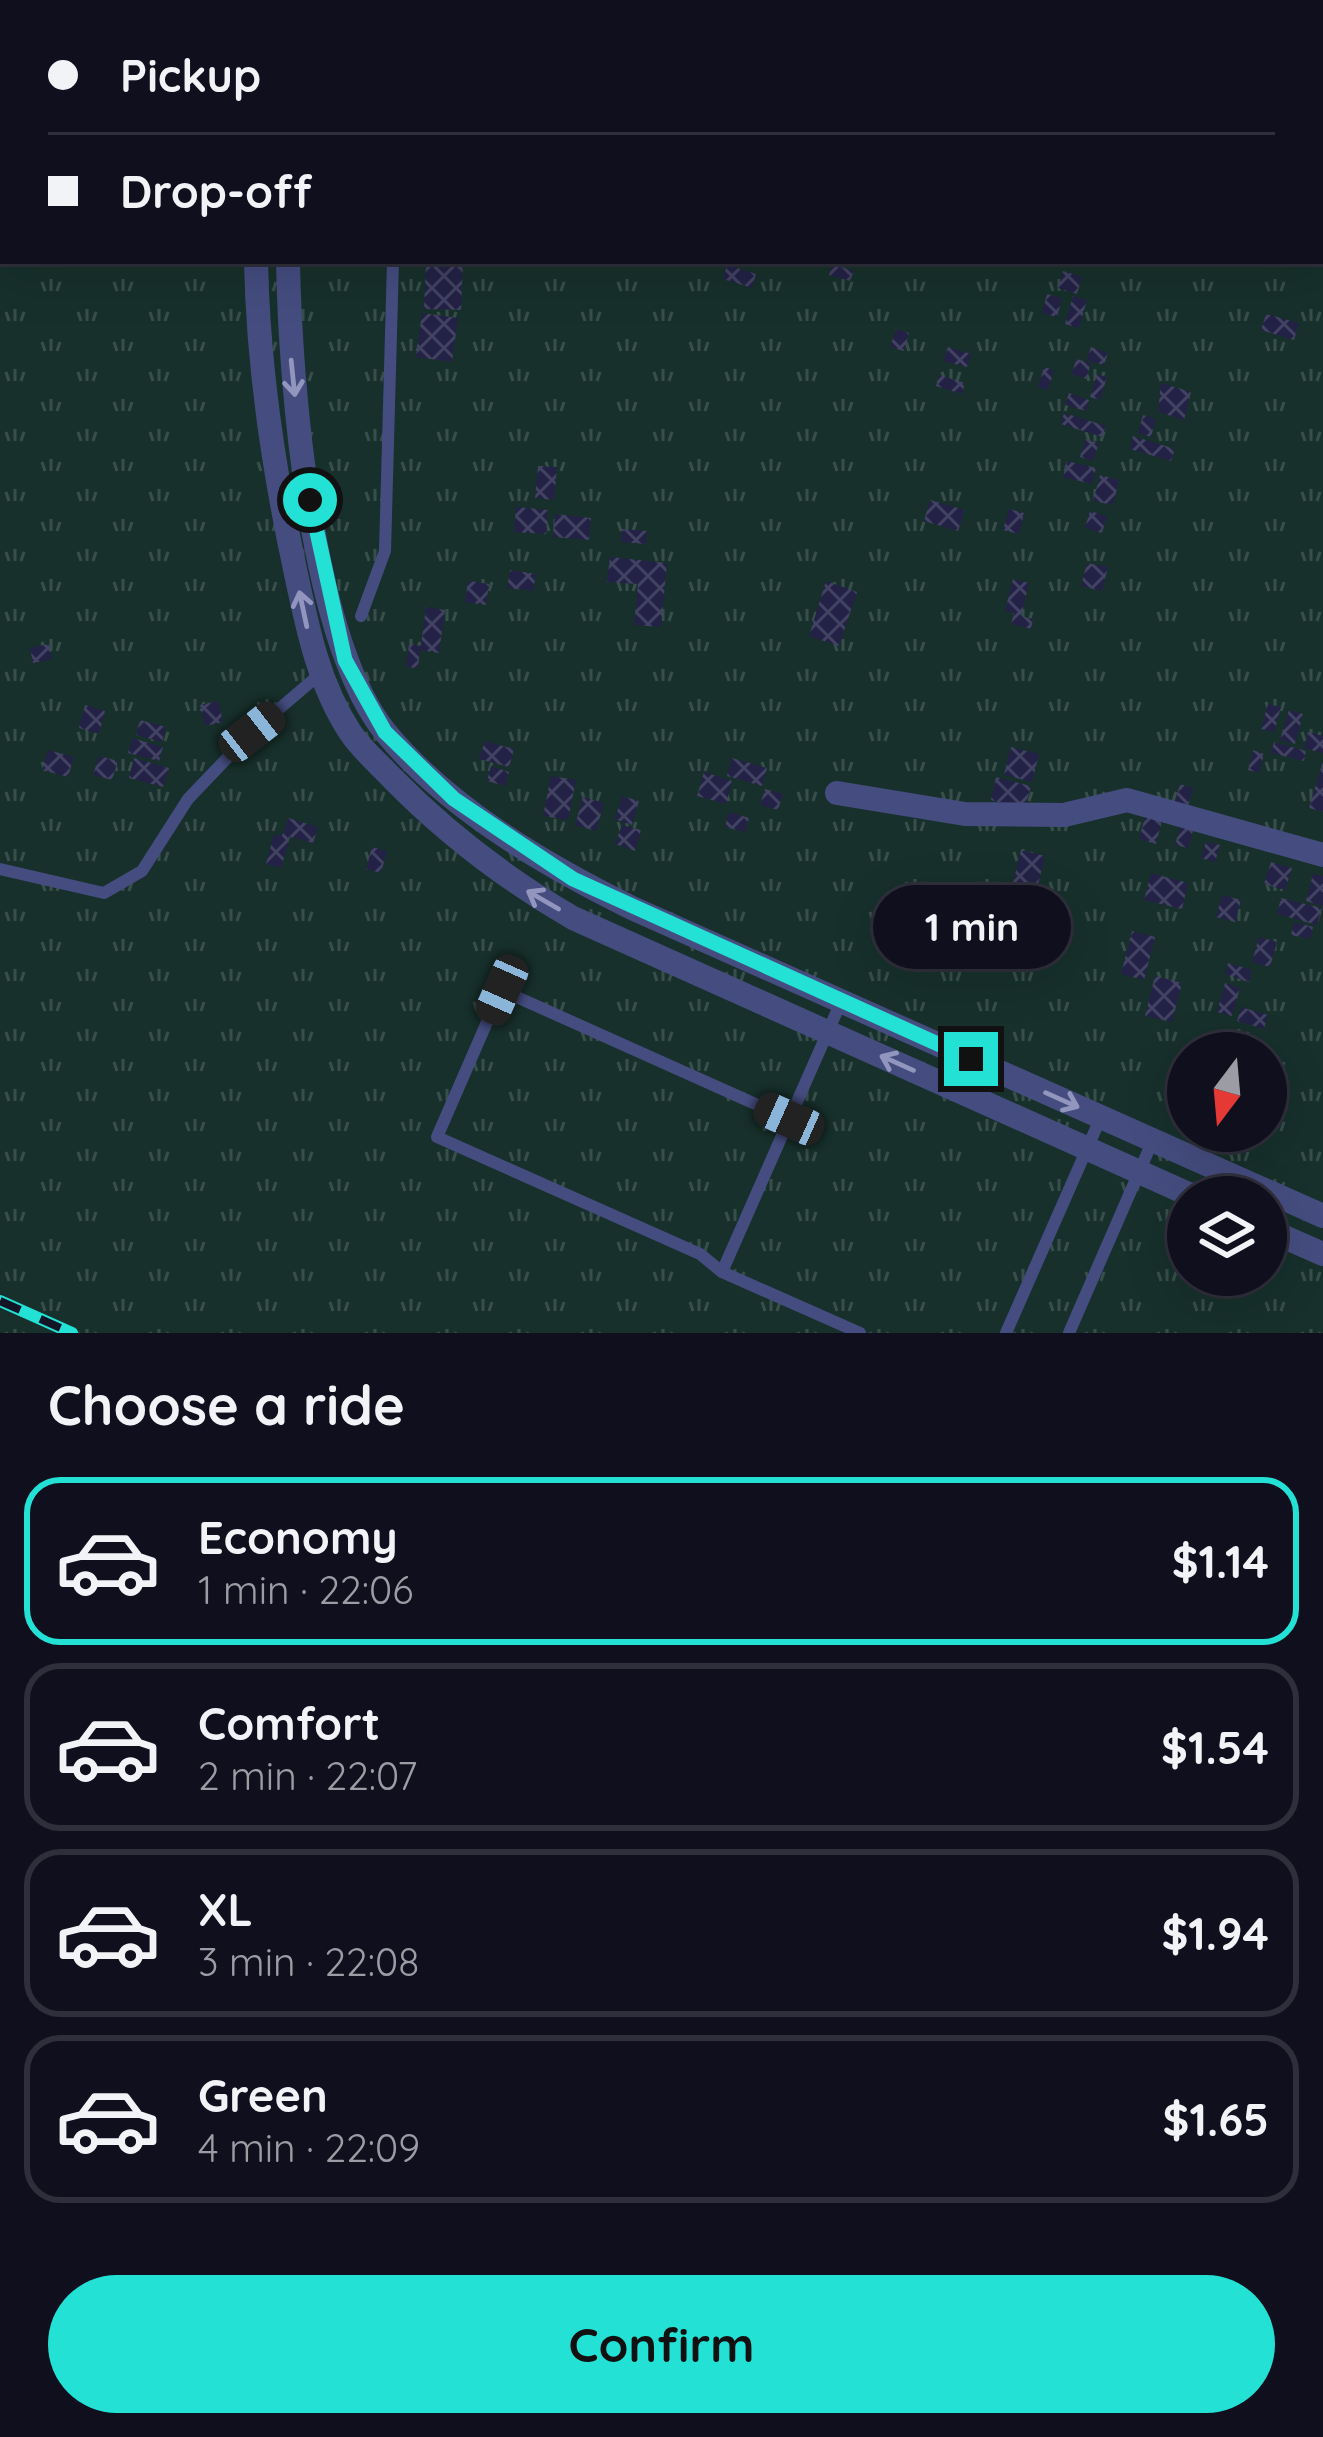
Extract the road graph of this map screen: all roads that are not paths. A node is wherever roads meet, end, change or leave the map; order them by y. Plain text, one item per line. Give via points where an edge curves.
1 (256, 264) edge
2 (288, 264) edge
3 (393, 264) edge
4 (361, 616) dead end
5 (321, 674) junction
6 (837, 793) dead end
7 (1323, 855) edge
8 (0, 869) edge
9 (841, 1001) junction
10 (827, 1032) junction
11 (1101, 1117) junction
12 (789, 1119) junction
13 (1153, 1140) junction
14 (1087, 1148) junction
15 (1139, 1172) junction
16 (1167, 1184) edge
17 (1323, 1216) edge
18 (1287, 1238) edge
19 (1323, 1254) edge
20 (722, 1272) junction
21 (860, 1333) edge
22 (1006, 1333) edge
23 (1069, 1333) edge

5 -> 1 street via 258,350
2 -> 9 street via 289,345 316,533 345,660 385,732 454,799 573,879
3 - 4 lane via 385,551
5 - 8 lane via 188,800 142,871 104,893
10 -> 5 street via 518,886 470,851 353,737
6 - 7 street via 965,814 1064,815 1127,800
9 - 10 lane
9 -> 11 street
10 - 12 lane
14 -> 10 street
11 - 13 street
11 - 14 lane
12 - 20 lane
12 - 20 lane via 502,990 437,1137 700,1254
13 - 15 lane
13 - 17 street
14 - 15 street
14 - 22 lane
15 - 16 street
15 - 23 lane
18 - 19 street
20 - 21 lane

